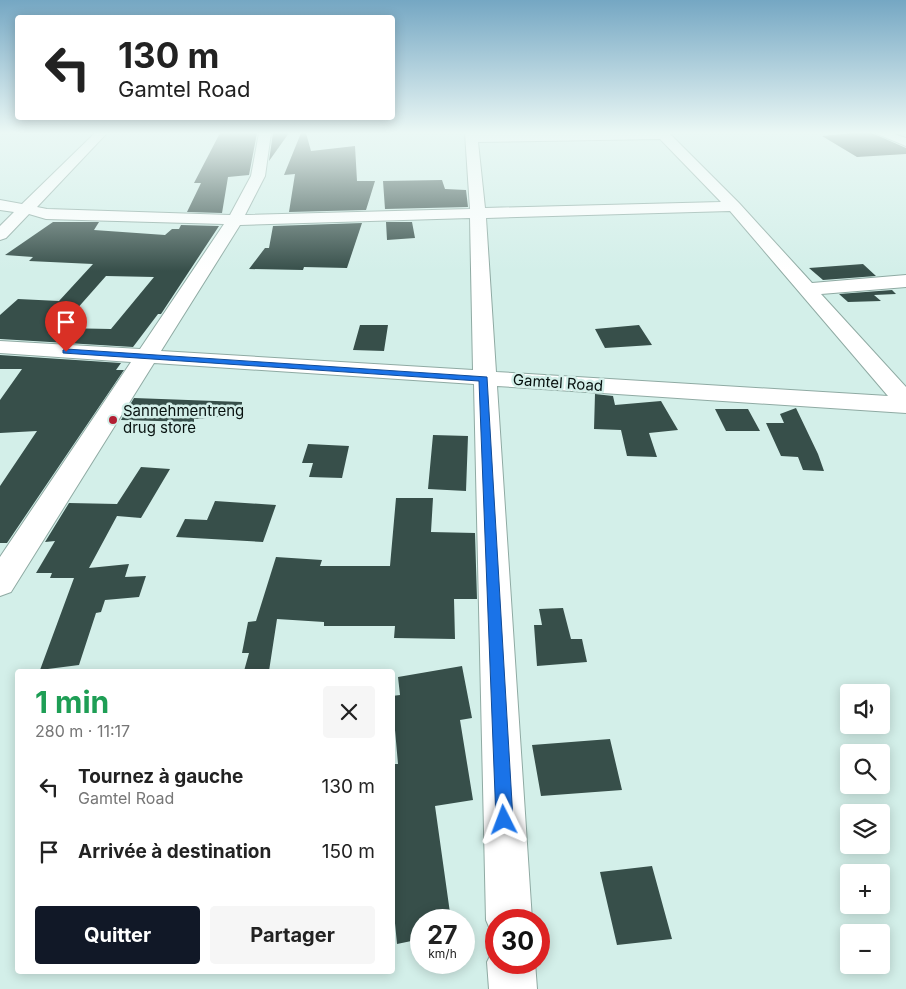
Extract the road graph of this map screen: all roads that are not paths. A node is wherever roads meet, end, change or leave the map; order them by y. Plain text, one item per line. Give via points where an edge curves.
1 (56, 179) edge
2 (256, 179) edge
3 (476, 179) edge
4 (708, 179) edge
5 (0, 205) edge
6 (734, 206) junction
7 (28, 208) junction
8 (476, 212) junction
9 (235, 220) junction
10 (0, 235) edge
11 (906, 282) edge
12 (809, 289) junction
13 (0, 348) edge
14 (145, 356) junction
15 (484, 379) junction
16 (906, 403) edge
17 (0, 583) edge
18 (508, 909) edge
19 (512, 974) edge
20 (513, 989) edge

1 - 7 street
2 - 9 street
3 - 8 street
4 - 6 street
5 - 7 street
6 - 8 street
6 - 12 street
7 - 9 street via 46,214
7 - 10 street
8 - 9 street
8 - 15 street
9 - 14 street
11 - 12 street
12 - 16 street
13 - 14 street, Gamtel Road
14 - 15 street, Gamtel Road
14 - 17 street
15 - 16 street, Gamtel Road
15 - 18 street
19 - 20 street

